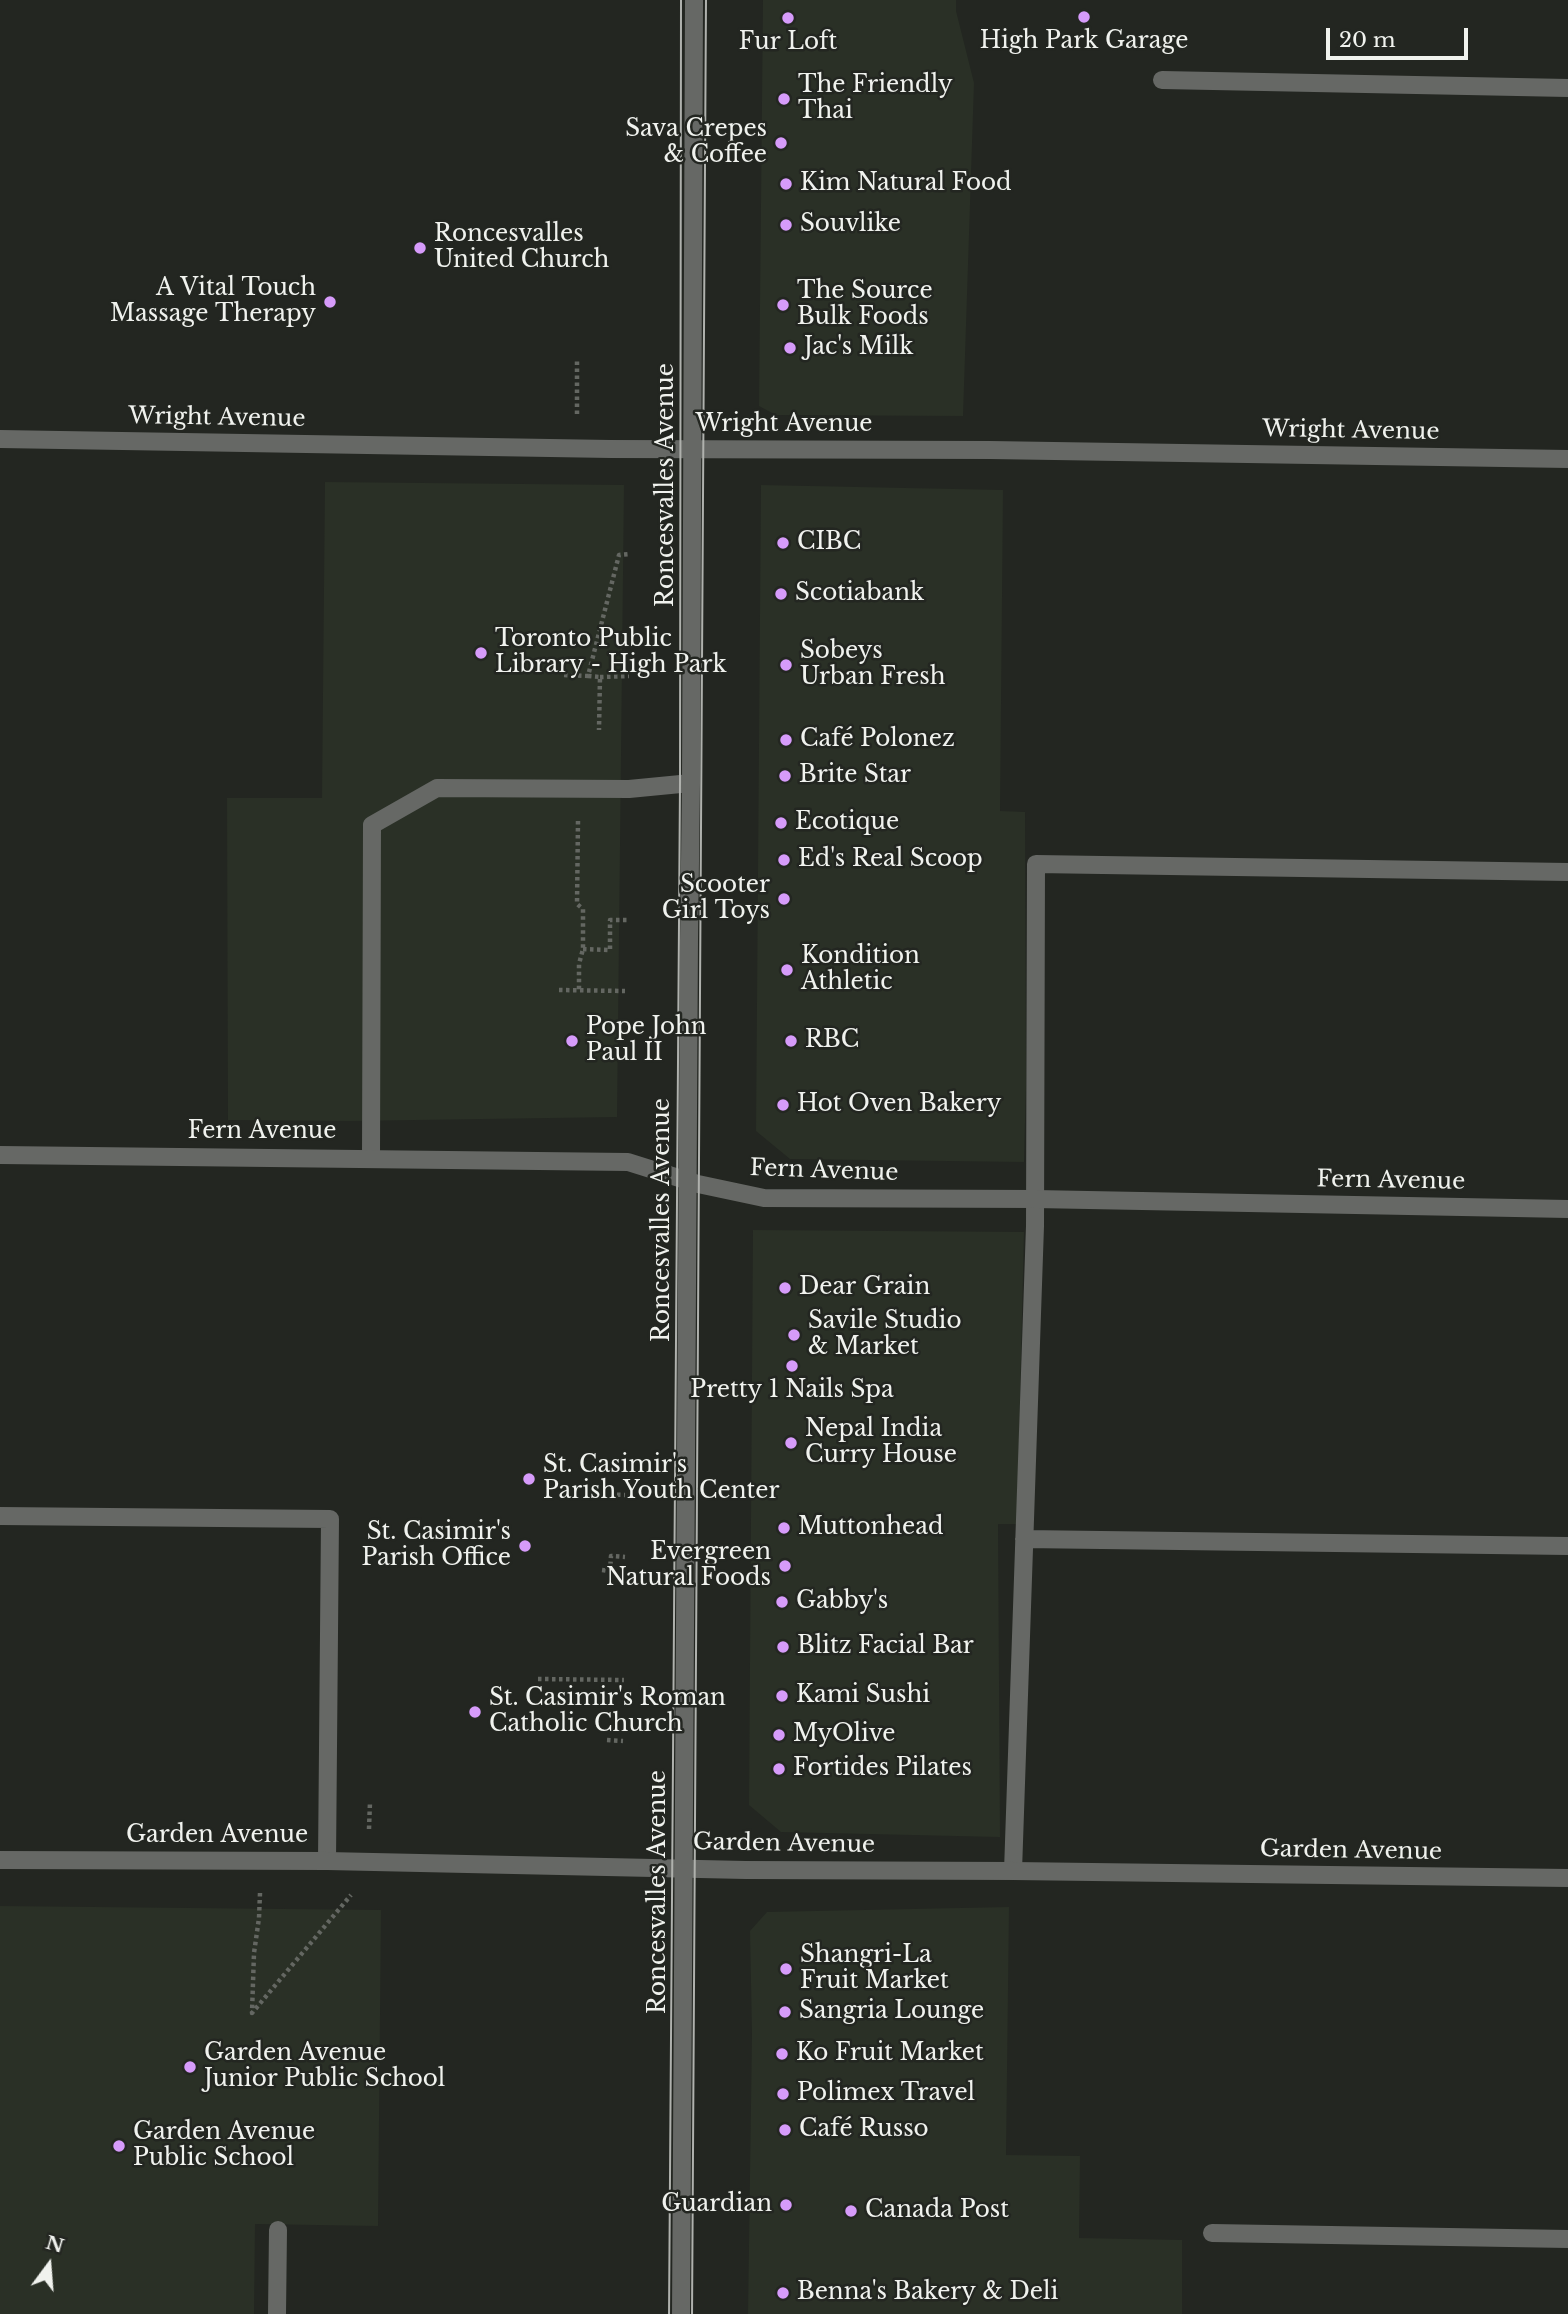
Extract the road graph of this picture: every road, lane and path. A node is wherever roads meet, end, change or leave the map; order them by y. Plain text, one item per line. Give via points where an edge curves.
1 (694, 0) edge
2 (1162, 80) dead end
3 (1568, 88) edge
4 (577, 359) dead end
5 (577, 418) dead end
6 (0, 439) edge
7 (692, 449) junction
8 (1568, 459) edge
9 (629, 554) dead end
10 (564, 675) dead end
11 (588, 676) junction
12 (629, 676) dead end
13 (600, 677) junction
14 (599, 730) dead end
15 (691, 783) junction
16 (578, 789) junction
17 (1568, 872) edge
18 (627, 920) dead end
19 (583, 949) junction
20 (559, 990) dead end
21 (579, 990) junction
22 (625, 991) dead end
23 (0, 1155) edge
24 (371, 1157) junction
25 (688, 1181) junction
26 (1034, 1199) junction
27 (1568, 1209) edge
28 (596, 1494) dead end
29 (625, 1495) dead end
30 (0, 1516) edge
31 (1024, 1539) junction
32 (1568, 1546) edge
33 (625, 1557) dead end
34 (602, 1570) dead end
35 (538, 1679) dead end
36 (624, 1680) dead end
37 (607, 1740) dead end
38 (623, 1741) dead end
39 (370, 1802) dead end
40 (369, 1835) dead end
41 (0, 1860) edge
42 (327, 1861) junction
43 (684, 1867) junction
44 (1013, 1871) junction
45 (1568, 1878) edge
46 (260, 1890) dead end
47 (353, 1892) dead end
48 (278, 2230) dead end
49 (1212, 2233) dead end
50 (1568, 2239) edge
51 (278, 2314) edge
52 (681, 2314) edge

1 - 7 street, Roncesvalles Avenue
2 - 3 street
4 - 5 path
6 - 7 street, Wright Avenue
7 - 8 street, Wright Avenue
7 - 15 street, Roncesvalles Avenue
9 - 11 path via 619,555
10 - 11 path
11 - 13 path
12 - 13 path
13 - 14 path
15 - 16 street
15 - 25 street, Roncesvalles Avenue
16 - 19 path via 577,904 583,909
16 - 24 street via 437,788 372,825
17 - 26 street via 1036,864
18 - 19 path via 610,920 610,950
19 - 21 path
20 - 21 path
21 - 22 path
23 - 24 street, Fern Avenue
24 - 25 street, Fern Avenue via 628,1162
25 - 26 street, Fern Avenue via 764,1198
25 - 43 street, Roncesvalles Avenue
26 - 27 street, Fern Avenue
26 - 31 street
28 - 29 path
30 - 42 street via 330,1519
31 - 32 street
31 - 44 street
33 - 34 path via 611,1556 610,1571
35 - 36 path
37 - 38 path
39 - 40 path
41 - 42 street, Garden Avenue
42 - 43 street, Garden Avenue
43 - 44 street, Garden Avenue
43 - 52 street, Roncesvalles Avenue
44 - 45 street, Garden Avenue
46 - 47 path via 252,2013
48 - 51 street
49 - 50 street

